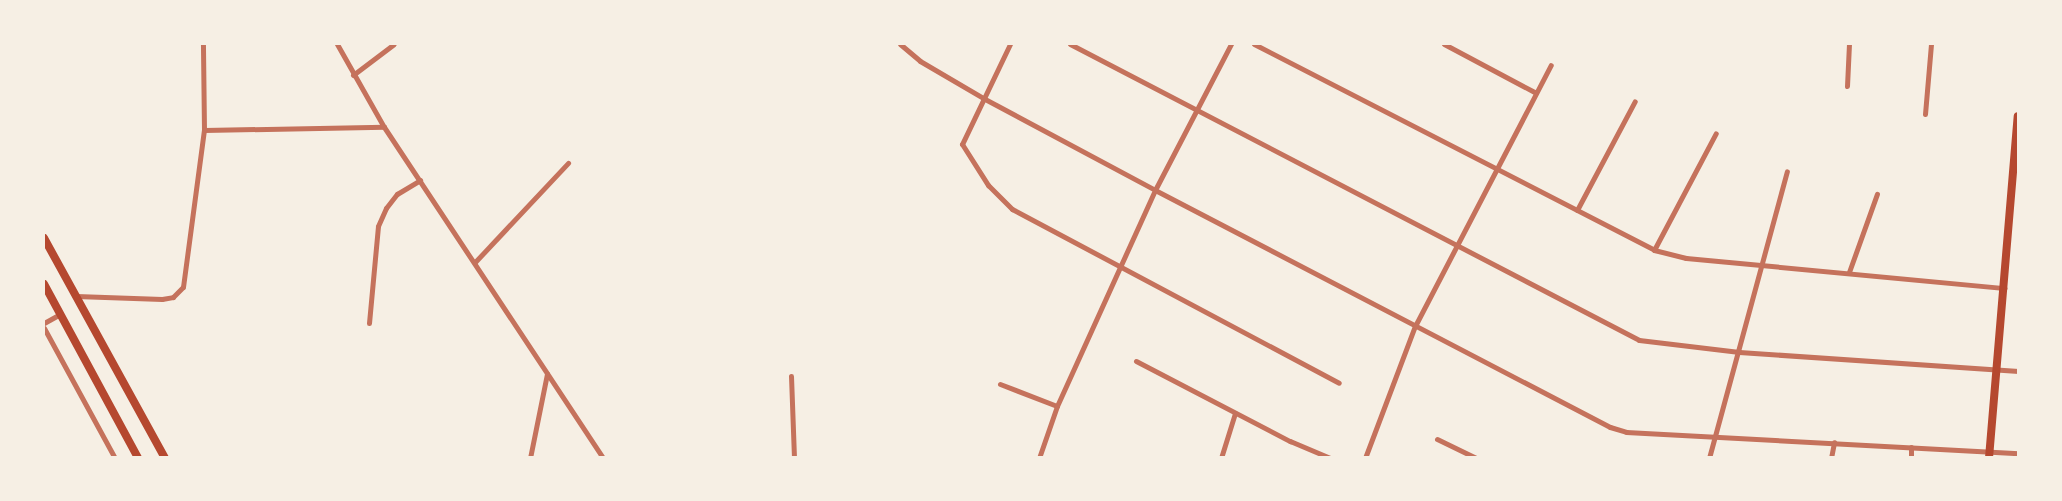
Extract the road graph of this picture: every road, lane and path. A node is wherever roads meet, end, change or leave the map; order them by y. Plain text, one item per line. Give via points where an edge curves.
1 (203, 44) edge
2 (337, 44) edge
3 (394, 44) edge
4 (900, 44) edge
5 (1010, 44) edge
6 (1070, 44) edge
7 (1231, 44) edge
8 (1254, 44) edge
9 (1445, 44) edge
10 (1849, 44) edge
11 (1931, 44) edge
12 (1551, 65) dead end
13 (353, 75) junction
14 (1847, 86) dead end
15 (1536, 93) junction
16 (983, 98) junction
17 (1635, 101) dead end
18 (1197, 109) junction
19 (1925, 114) dead end
20 (2019, 116) edge
21 (384, 127) junction
22 (204, 130) junction
23 (1716, 133) dead end
24 (2017, 148) edge
25 (568, 164) dead end
26 (1497, 169) junction
27 (1787, 171) dead end
28 (420, 180) junction
29 (1155, 190) junction
30 (1877, 194) dead end
31 (2015, 202) edge
32 (1577, 210) junction
33 (44, 238) edge
34 (1457, 245) junction
35 (1654, 250) junction
36 (476, 262) junction
37 (1120, 266) junction
38 (1759, 266) junction
39 (1849, 272) junction
40 (44, 284) edge
41 (2005, 288) junction
42 (76, 297) junction
43 (60, 314) junction
44 (44, 323) edge
45 (369, 323) dead end
46 (1415, 326) junction
47 (44, 328) edge
48 (1739, 352) junction
49 (1136, 361) dead end
50 (1996, 369) junction
51 (2019, 371) edge
52 (547, 374) junction
53 (791, 376) dead end
54 (1338, 383) dead end
55 (999, 384) dead end
56 (1057, 406) junction
57 (1235, 413) junction
58 (1715, 435) junction
59 (1437, 439) dead end
60 (1834, 442) junction
61 (1911, 447) junction
62 (2019, 453) edge
63 (1989, 454) edge
64 (115, 458) edge
65 (138, 458) edge
66 (165, 458) edge
67 (530, 458) edge
68 (603, 458) edge
69 (794, 458) edge
70 (1039, 458) edge
71 (1221, 458) edge
72 (1330, 458) edge
73 (1365, 458) edge
74 (1476, 458) edge
75 (1709, 458) edge
76 (1831, 458) edge
77 (1911, 458) edge

1 - 22 street
2 - 13 street
3 - 13 street
4 - 16 street via 920,61
5 - 16 street
6 - 18 street
7 - 18 street
8 - 26 street
9 - 15 street
10 - 14 street
11 - 19 street
12 - 15 street
13 - 21 street
15 - 26 street
16 - 29 street
16 - 37 street via 962,144 988,185 1012,209
17 - 32 street
18 - 29 street
18 - 34 street
20 - 24 main road
21 - 22 street
21 - 28 street
22 - 42 street via 183,287 173,297 162,299
23 - 35 street
24 - 31 main road
25 - 36 street
26 - 32 street
26 - 34 street
27 - 38 street
28 - 36 street
28 - 45 street via 397,194 378,226
29 - 37 street
29 - 46 street
30 - 39 street
31 - 41 main road
32 - 35 street
33 - 42 main road
34 - 46 street
34 - 48 street via 1639,340
35 - 38 street via 1686,258
36 - 52 street
37 - 54 street
37 - 56 street
38 - 39 street
38 - 48 street
39 - 41 street
40 - 43 main road
41 - 50 main road
42 - 66 main road
43 - 44 street
43 - 65 main road
46 - 58 street via 1610,427 1626,432
46 - 73 street
47 - 64 street
48 - 50 street
48 - 58 street
49 - 57 street
50 - 51 street
50 - 63 main road
52 - 67 street
52 - 68 street
53 - 69 street
55 - 56 street
56 - 70 street
57 - 71 street
57 - 72 street
58 - 60 street
58 - 75 street
59 - 74 street
60 - 61 street
60 - 76 street
61 - 63 street
61 - 77 street
62 - 63 street

